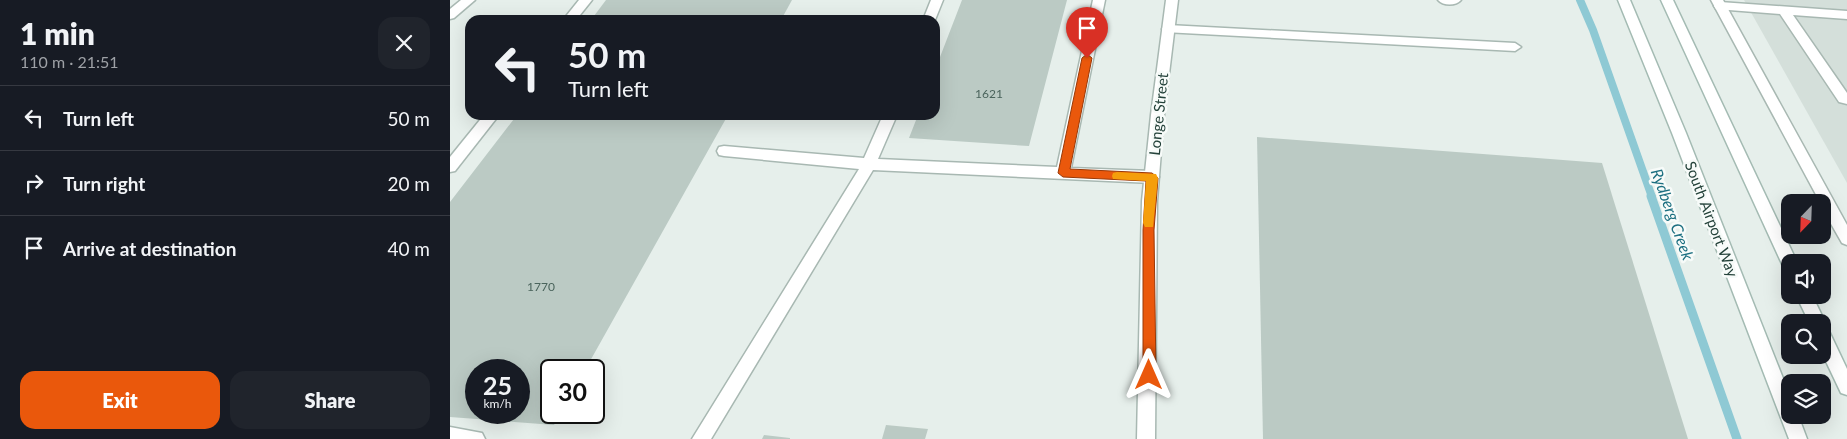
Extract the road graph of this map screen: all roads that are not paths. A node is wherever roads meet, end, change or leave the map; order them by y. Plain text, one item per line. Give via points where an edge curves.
1 (469, 0) edge
2 (586, 0) edge
3 (937, 0) edge
4 (1099, 0) edge
5 (1172, 0) edge
6 (1444, 0) edge
7 (1455, 0) edge
8 (1624, 0) edge
9 (1667, 0) edge
10 (1718, 3) edge
11 (1783, 10) junction
12 (450, 15) edge
13 (573, 15) edge
14 (931, 15) edge
15 (1847, 15) edge
16 (1168, 29) junction
17 (1514, 47) dead end
18 (1847, 99) edge
19 (488, 120) edge
20 (888, 120) edge
21 (724, 151) dead end
22 (869, 164) junction
23 (450, 167) edge
24 (1063, 173) junction
25 (1152, 178) junction
26 (1847, 239) edge
27 (1785, 254) edge
28 (1831, 353) edge
29 (1847, 387) edge
30 (450, 436) edge
31 (476, 439) edge
32 (701, 439) edge
33 (1146, 439) edge
34 (1798, 439) edge

1 - 12 main road
2 - 13 main road
3 - 14 main road
4 - 24 main road
5 - 16 main road, Longe Street
6 - 7 main road
8 - 34 main road, South Airport Way
9 - 27 main road
10 - 11 main road
10 - 26 main road
11 - 15 main road
11 - 18 main road
16 - 17 main road
16 - 25 main road, Longe Street
19 - 23 main road
20 - 22 main road
21 - 22 main road
22 - 24 main road
22 - 32 main road
24 - 25 main road
25 - 33 main road, Longe Street via 1148,230 1149,393
28 - 29 main road
30 - 31 main road

